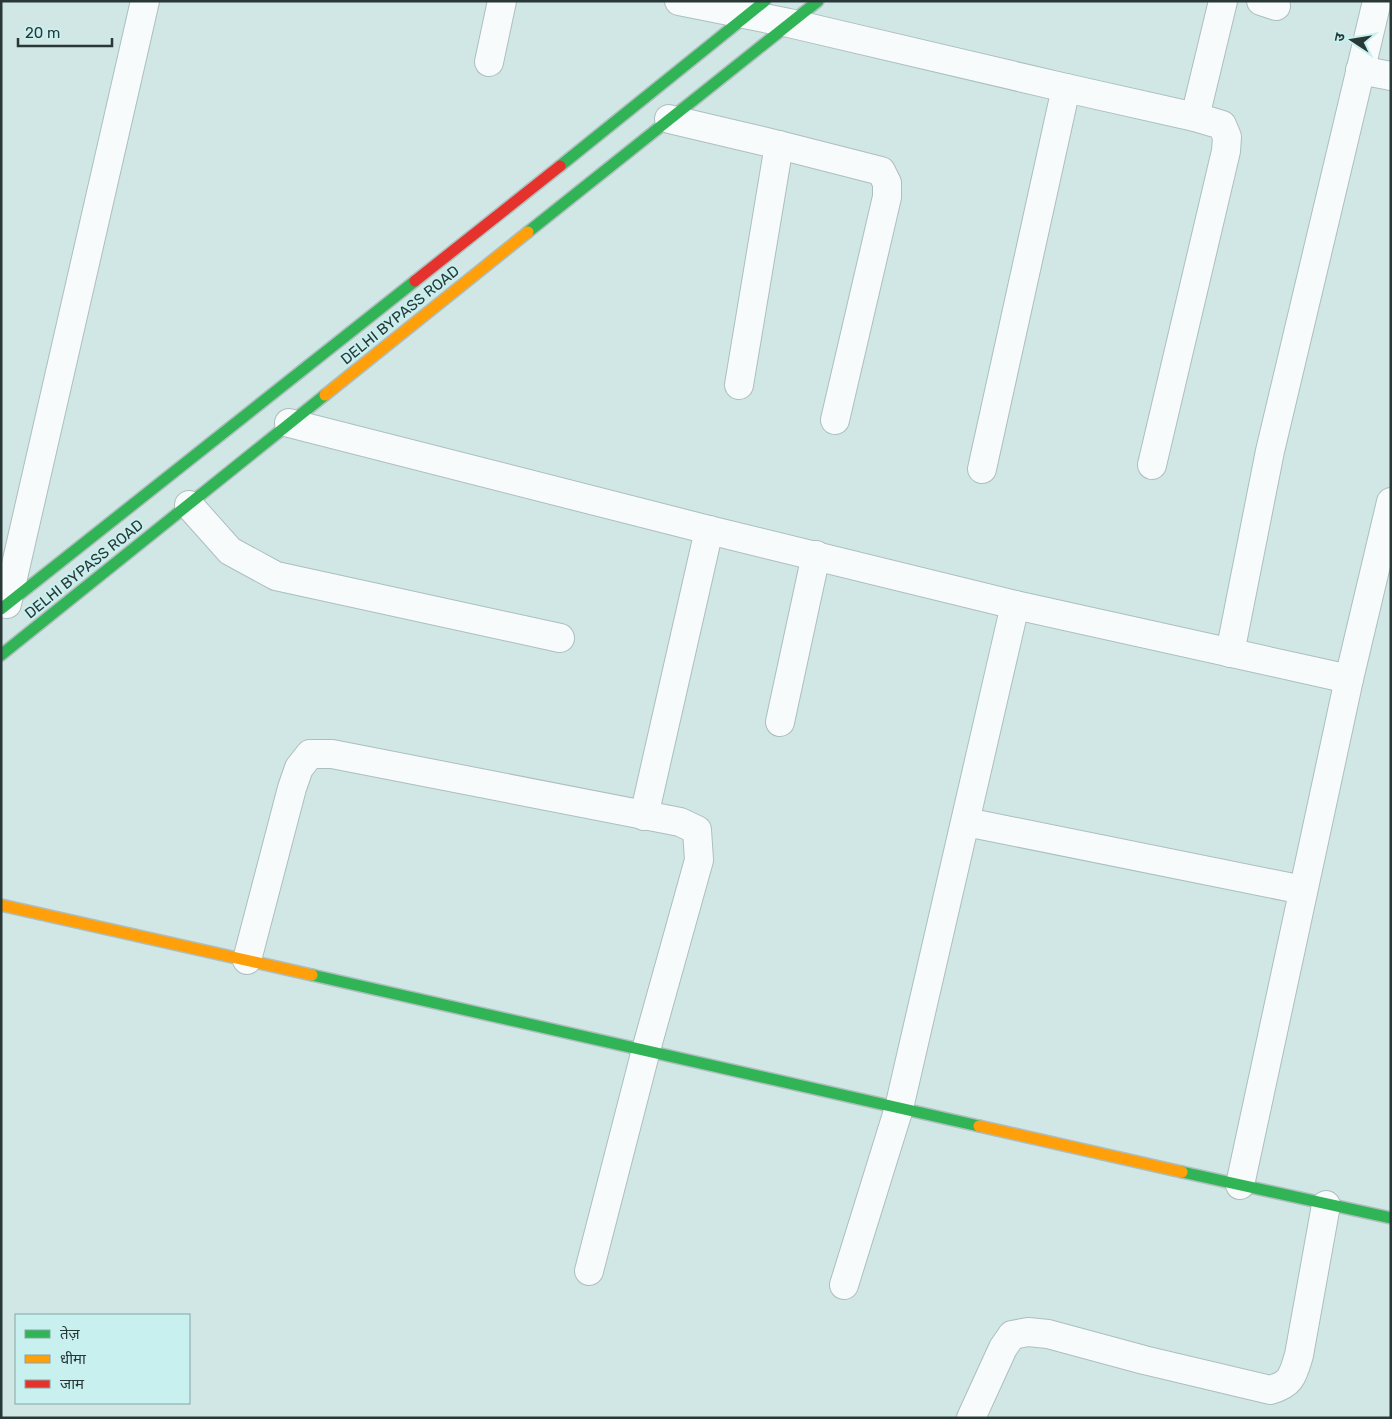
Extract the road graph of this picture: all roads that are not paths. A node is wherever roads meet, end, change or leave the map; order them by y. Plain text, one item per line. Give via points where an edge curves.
1 (145, 1) edge
2 (502, 1) edge
3 (679, 1) edge
4 (818, 1) edge
5 (1223, 1) edge
6 (1377, 1) edge
7 (756, 8) edge
8 (789, 23) junction
9 (489, 62) dead end
10 (1360, 70) junction
11 (1391, 76) edge
12 (1066, 88) junction
13 (1195, 117) junction
14 (669, 119) junction
15 (779, 145) junction
16 (739, 385) dead end
17 (834, 420) dead end
18 (289, 423) junction
19 (1152, 465) dead end
20 (982, 469) dead end
21 (1391, 502) edge
22 (188, 505) junction
23 (709, 530) junction
24 (816, 555) junction
25 (1015, 605) junction
26 (4, 607) edge
27 (560, 638) dead end
28 (1230, 653) junction
29 (1, 655) edge
30 (1349, 679) junction
31 (780, 722) dead end
32 (644, 816) junction
33 (966, 822) junction
34 (1303, 890) junction
35 (1, 905) edge
36 (247, 960) junction
37 (646, 1050) junction
38 (899, 1108) junction
39 (1240, 1185) junction
40 (1326, 1205) junction
41 (1391, 1218) edge
42 (589, 1271) dead end
43 (844, 1285) dead end
44 (971, 1418) edge

1 - 26 street
2 - 9 street
3 - 7 street
4 - 8 main road, DELHI BYPASS ROAD
5 - 13 street
6 - 10 street
7 - 8 street
7 - 26 main road, DELHI BYPASS ROAD
8 - 12 street
8 - 14 main road, DELHI BYPASS ROAD
10 - 11 street
10 - 28 street via 1270,451
12 - 13 street
12 - 20 street
13 - 19 street via 1222,125 1228,137
14 - 15 street
14 - 18 main road, DELHI BYPASS ROAD
15 - 16 street
15 - 17 street via 881,171 887,183 887,197
18 - 22 main road, DELHI BYPASS ROAD
18 - 23 street
21 - 30 street
22 - 27 street via 230,551 276,576
22 - 29 main road, DELHI BYPASS ROAD
23 - 24 street
23 - 32 street
24 - 25 street
24 - 31 street
25 - 28 street
25 - 33 street
28 - 30 street
30 - 34 street
32 - 36 street via 332,754 310,754 299,768 292,788
32 - 37 street via 680,822 697,830 699,860
33 - 34 street
33 - 38 street
34 - 39 street
35 - 36 main road
36 - 37 main road
37 - 38 main road
37 - 42 street
38 - 39 main road
38 - 43 street
39 - 40 main road
40 - 41 main road
40 - 44 street via 1299,1355 1294,1374 1283,1386 1270,1390 1048,1334 1028,1332 1012,1335 1003,1348

